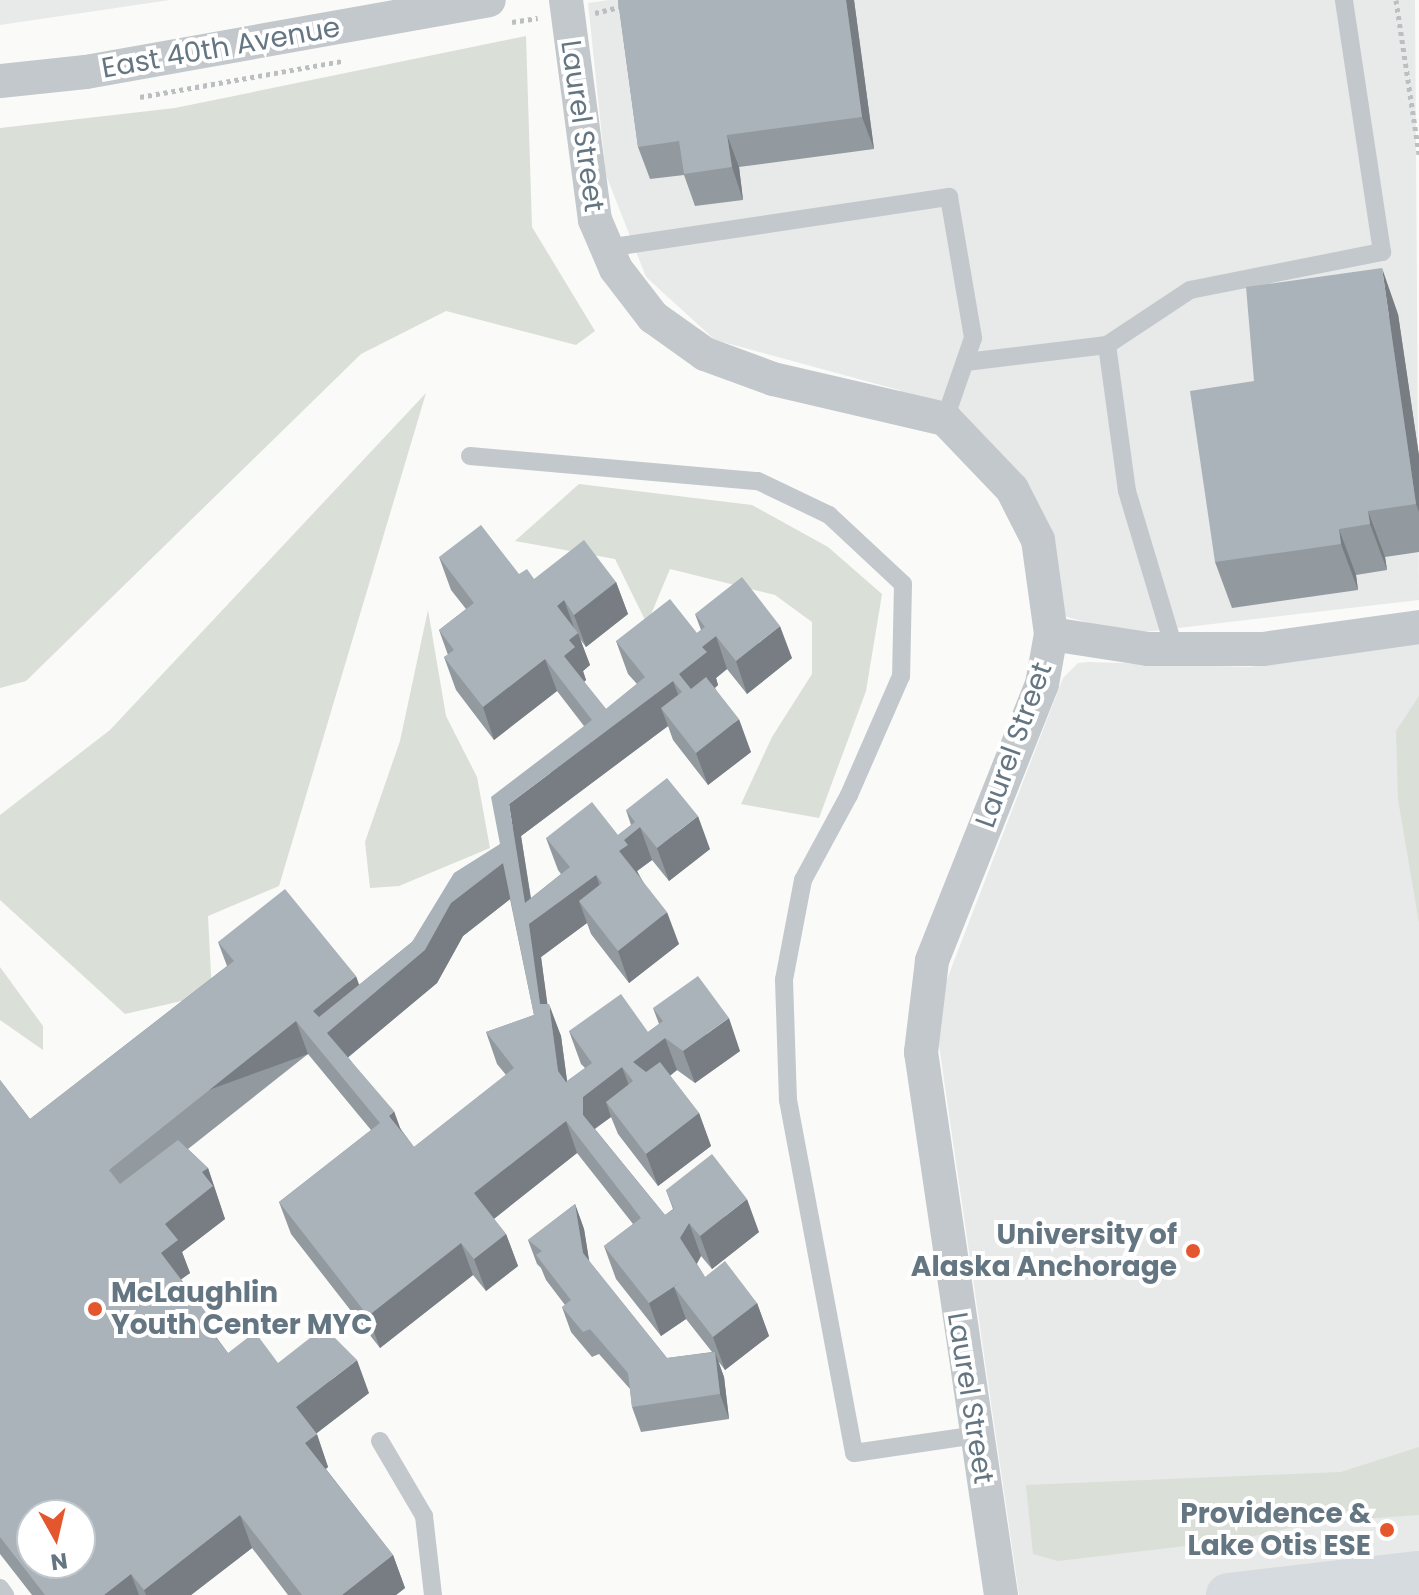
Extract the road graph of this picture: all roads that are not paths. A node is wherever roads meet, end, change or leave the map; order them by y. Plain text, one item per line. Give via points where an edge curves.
1 (489, 0) edge
2 (566, 0) edge
3 (1344, 0) edge
4 (0, 81) edge
5 (607, 248) junction
6 (1107, 345) junction
7 (966, 362) junction
8 (945, 419) junction
9 (470, 456) dead end
10 (1419, 627) edge
11 (1051, 634) junction
12 (1174, 648) junction
13 (976, 1435) junction
14 (380, 1441) dead end
15 (1419, 1573) edge
16 (0, 1588) edge
17 (5, 1595) edge
18 (433, 1595) edge
19 (1001, 1595) edge
20 (1228, 1595) edge

1 - 4 street, East 40th Avenue via 86,72
2 - 5 street, Laurel Street via 582,144 595,220
3 - 6 lane via 1382,252 1190,290
5 - 7 lane via 949,197 973,338
5 - 8 street, Laurel Street via 653,317 705,354 773,379
6 - 7 lane
6 - 12 lane via 1127,491
7 - 8 lane
8 - 11 street, Laurel Street via 1012,489 1038,540
9 - 13 lane via 758,481 829,515 903,584 901,676 849,795 803,880 784,980 788,1100 854,1453
10 - 12 street via 1263,649
11 - 12 street via 1096,644
11 - 13 street, Laurel Street via 1042,684 932,961 921,1052
13 - 19 street, Laurel Street
14 - 18 lane via 424,1516
15 - 20 main road
16 - 17 lane

